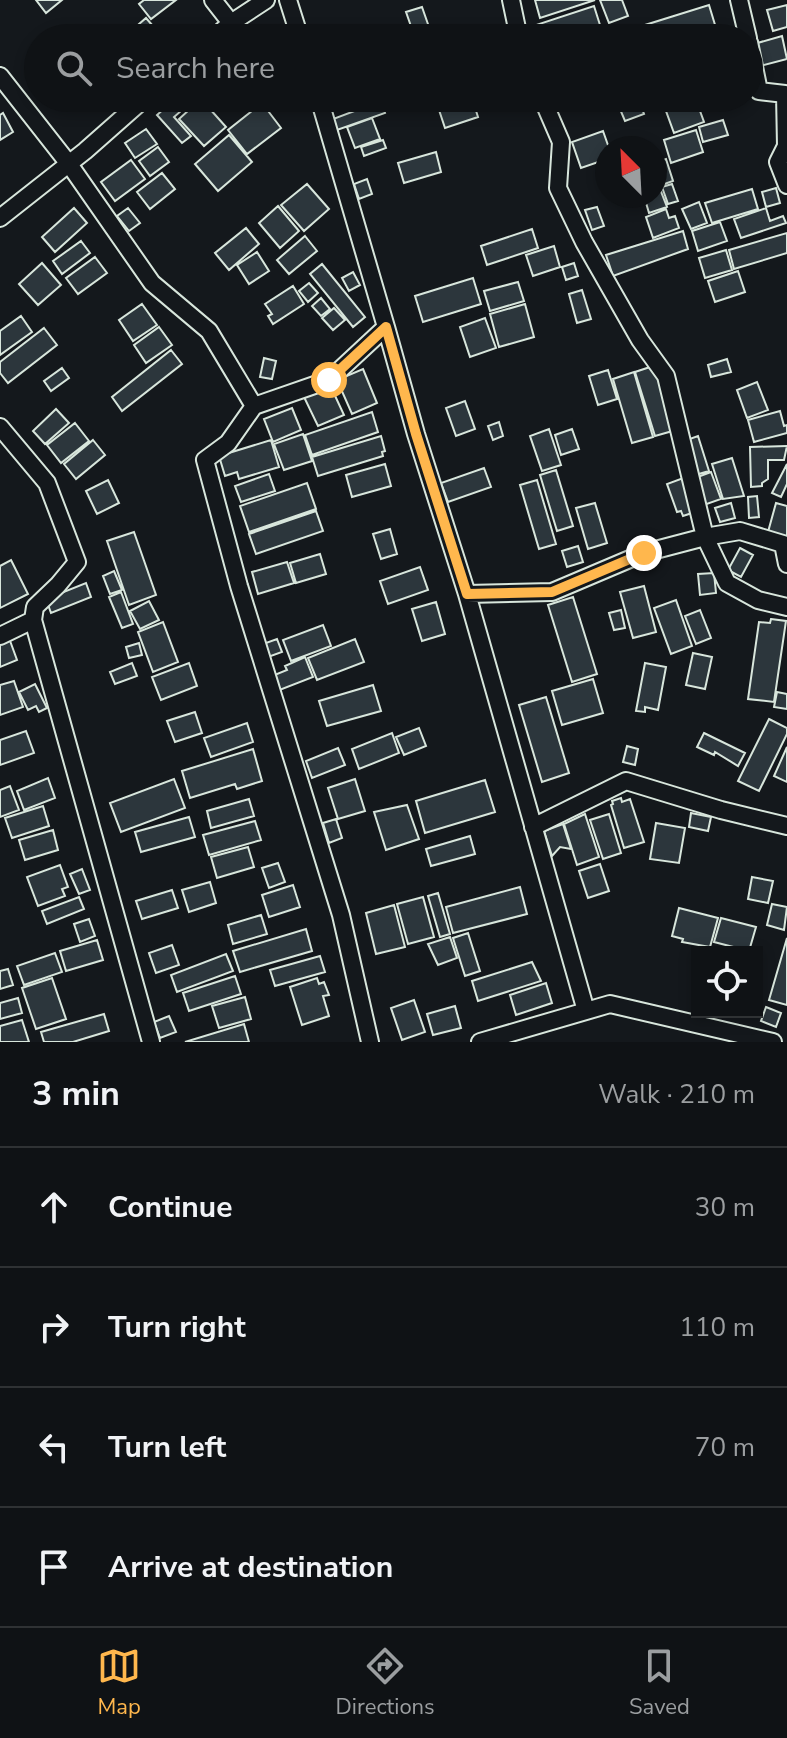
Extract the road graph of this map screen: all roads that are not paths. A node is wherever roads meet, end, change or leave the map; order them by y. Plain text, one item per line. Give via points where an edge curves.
1 (213, 0) edge
2 (266, 0) edge
3 (288, 0) edge
4 (511, 0) edge
5 (739, 0) edge
6 (231, 23) joint
7 (296, 24) edge
8 (516, 24) edge
9 (745, 24) edge
10 (0, 76) edge
11 (763, 91) edge
12 (24, 107) edge
13 (28, 112) edge
14 (129, 112) edge
15 (323, 112) edge
16 (548, 112) edge
17 (69, 164) junction
18 (787, 185) edge
19 (0, 218) edge
20 (386, 327) junction
21 (254, 406) junction
22 (0, 427) edge
23 (705, 537) junction
24 (787, 564) edge
25 (467, 594) junction
26 (787, 607) edge
27 (33, 620) junction
28 (0, 636) edge
29 (787, 826) edge
30 (533, 827) junction
31 (586, 1011) junction
32 (151, 1042) edge
33 (370, 1042) edge
34 (480, 1042) edge
35 (773, 1042) edge

1 - 6 street
2 - 6 street
3 - 7 street
4 - 8 street
5 - 9 street
10 - 12 street
11 - 18 street via 785,94 786,146 778,162
13 - 17 street
14 - 17 street
15 - 20 street
16 - 23 street via 561,142 558,188 640,340 666,376
17 - 19 street
17 - 21 street via 152,283 209,331
20 - 21 street via 329,380
20 - 25 street
21 - 33 street via 228,443 205,460 341,915
22 - 27 street via 47,483 77,562 35,607
23 - 24 street via 740,531 783,544
23 - 25 street via 644,553 552,592
23 - 26 street via 727,583 758,600
25 - 30 street
27 - 28 street
27 - 32 street
29 - 30 street via 626,781
30 - 31 street
31 - 34 street
31 - 35 street via 610,1004

